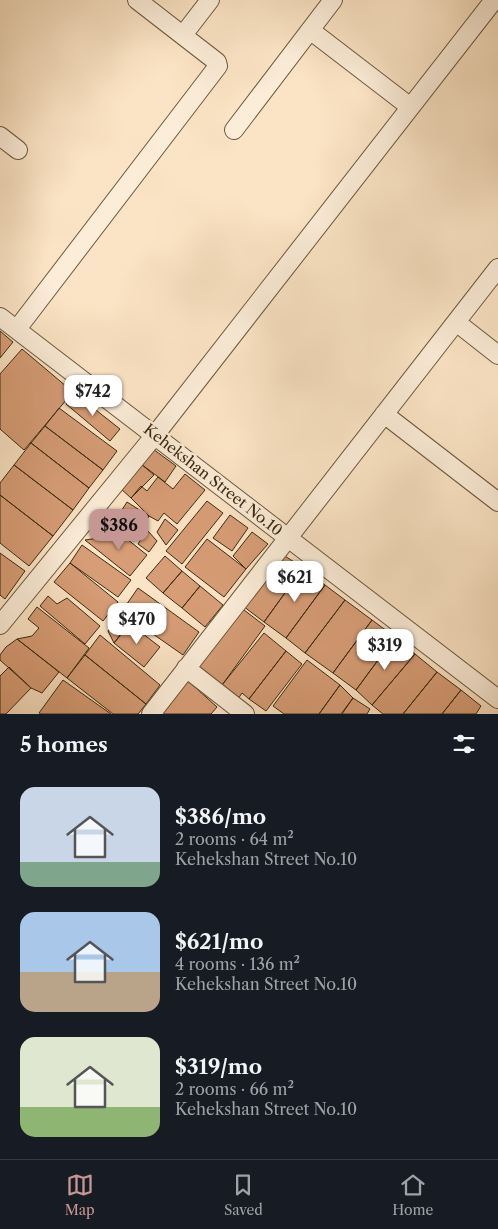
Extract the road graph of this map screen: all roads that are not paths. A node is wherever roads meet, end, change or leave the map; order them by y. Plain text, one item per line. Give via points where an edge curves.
1 (137, 0) edge
2 (210, 0) edge
3 (333, 0) edge
4 (494, 0) edge
5 (310, 30) junction
6 (183, 35) junction
7 (409, 106) junction
8 (234, 130) dead end
9 (0, 136) edge
10 (18, 150) dead end
11 (498, 268) edge
12 (0, 317) edge
13 (456, 322) junction
14 (17, 329) junction
15 (498, 355) edge
16 (384, 414) junction
17 (155, 435) junction
18 (498, 502) edge
19 (287, 538) junction
20 (0, 625) edge
21 (186, 668) junction
22 (498, 699) edge
23 (151, 714) edge
24 (245, 714) edge

1 - 6 street
2 - 6 street
3 - 5 street
4 - 7 street
5 - 7 street
5 - 8 street
6 - 14 street via 218,66
7 - 17 street
9 - 10 street
11 - 13 street
12 - 14 street, Kehekshan Street No.10
13 - 15 street
13 - 16 street
14 - 17 street, Kehekshan Street No.10
16 - 18 street
16 - 19 street
17 - 19 street, Kehekshan Street No.10
17 - 20 street
19 - 21 street
19 - 22 street, Kehekshan Street No.10
21 - 23 street
21 - 24 street

